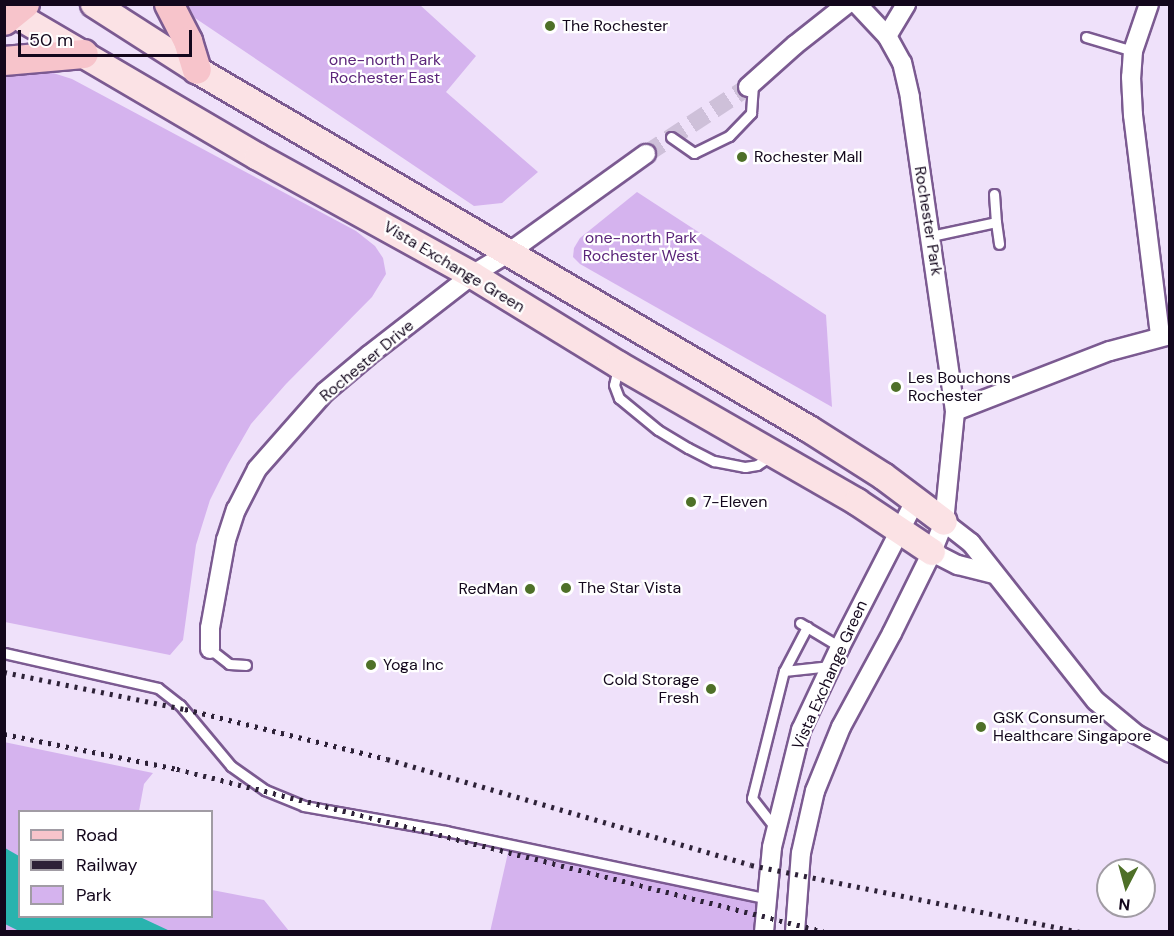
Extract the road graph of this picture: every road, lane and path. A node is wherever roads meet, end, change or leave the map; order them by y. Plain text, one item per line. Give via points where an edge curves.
1 (94, 4) edge
2 (169, 4) edge
3 (847, 4) edge
4 (857, 4) edge
5 (906, 4) edge
6 (1149, 4) edge
7 (12, 12) edge
8 (887, 36) junction
9 (1086, 37) dead end
10 (1132, 51) junction
11 (84, 54) junction
12 (4, 61) edge
13 (197, 70) junction
14 (751, 84) joint
15 (671, 137) dead end
16 (646, 154) tunnel mouth
17 (994, 194) dead end
18 (996, 222) junction
19 (931, 236) junction
20 (999, 244) dead end
21 (508, 253) junction
22 (472, 275) junction
23 (1165, 336) edge
24 (619, 365) junction
25 (955, 411) junction
26 (775, 453) junction
27 (916, 499) junction
28 (944, 522) junction
29 (899, 531) junction
30 (932, 552) junction
31 (994, 574) junction
32 (840, 647) junction
33 (210, 649) joint
34 (4, 653) edge
35 (246, 665) dead end
36 (831, 666) junction
37 (784, 671) junction
38 (1170, 753) edge
39 (776, 830) junction
40 (765, 898) junction
41 (764, 932) edge
42 (795, 932) edge

1 - 13 street
2 - 13 main road via 188,40
3 - 14 street
4 - 8 street, Rochester Park
5 - 8 street
6 - 10 street
7 - 11 street, Vista Exchange Green
8 - 19 street, Rochester Park via 905,74
9 - 10 lane
10 - 23 street via 1133,116
11 - 12 main road
11 - 22 street, Vista Exchange Green via 258,157
13 - 21 street
14 - 15 lane via 751,113 729,136 694,153
16 - 21 street, Rochester Drive
17 - 18 lane
18 - 19 lane
18 - 20 lane
19 - 25 street, Rochester Park
21 - 22 street, Rochester Drive
21 - 27 street via 809,429
22 - 24 street, Vista Exchange Green
22 - 33 street, Rochester Drive via 325,392 257,470 236,510 226,540 210,628
23 - 25 street via 1110,351
24 - 26 street, Vista Exchange Green
24 - 26 lane via 614,385 619,398 658,430 688,448 714,461 745,467 758,465
25 - 28 street, Rochester Park
26 - 29 street, Vista Exchange Green
27 - 28 street
27 - 29 street, Vista Exchange Green
28 - 30 street, Vista Exchange Green
28 - 31 street via 971,543
29 - 30 street, Vista Exchange Green
29 - 32 street, Vista Exchange Green
30 - 31 street via 958,565
30 - 42 street, Vista Exchange Green via 841,727 815,791 801,853
31 - 38 street via 1096,701 1136,734
32 - 36 street, Vista Exchange Green
32 - 37 lane via 804,625
33 - 35 lane, Rochester Drive via 229,664
34 - 40 lane via 158,688 180,705 231,766 265,790 304,806 446,831
36 - 37 lane
36 - 39 street, Vista Exchange Green via 801,730
37 - 39 lane via 752,798
39 - 40 street, Vista Exchange Green
40 - 41 street, Vista Exchange Green

